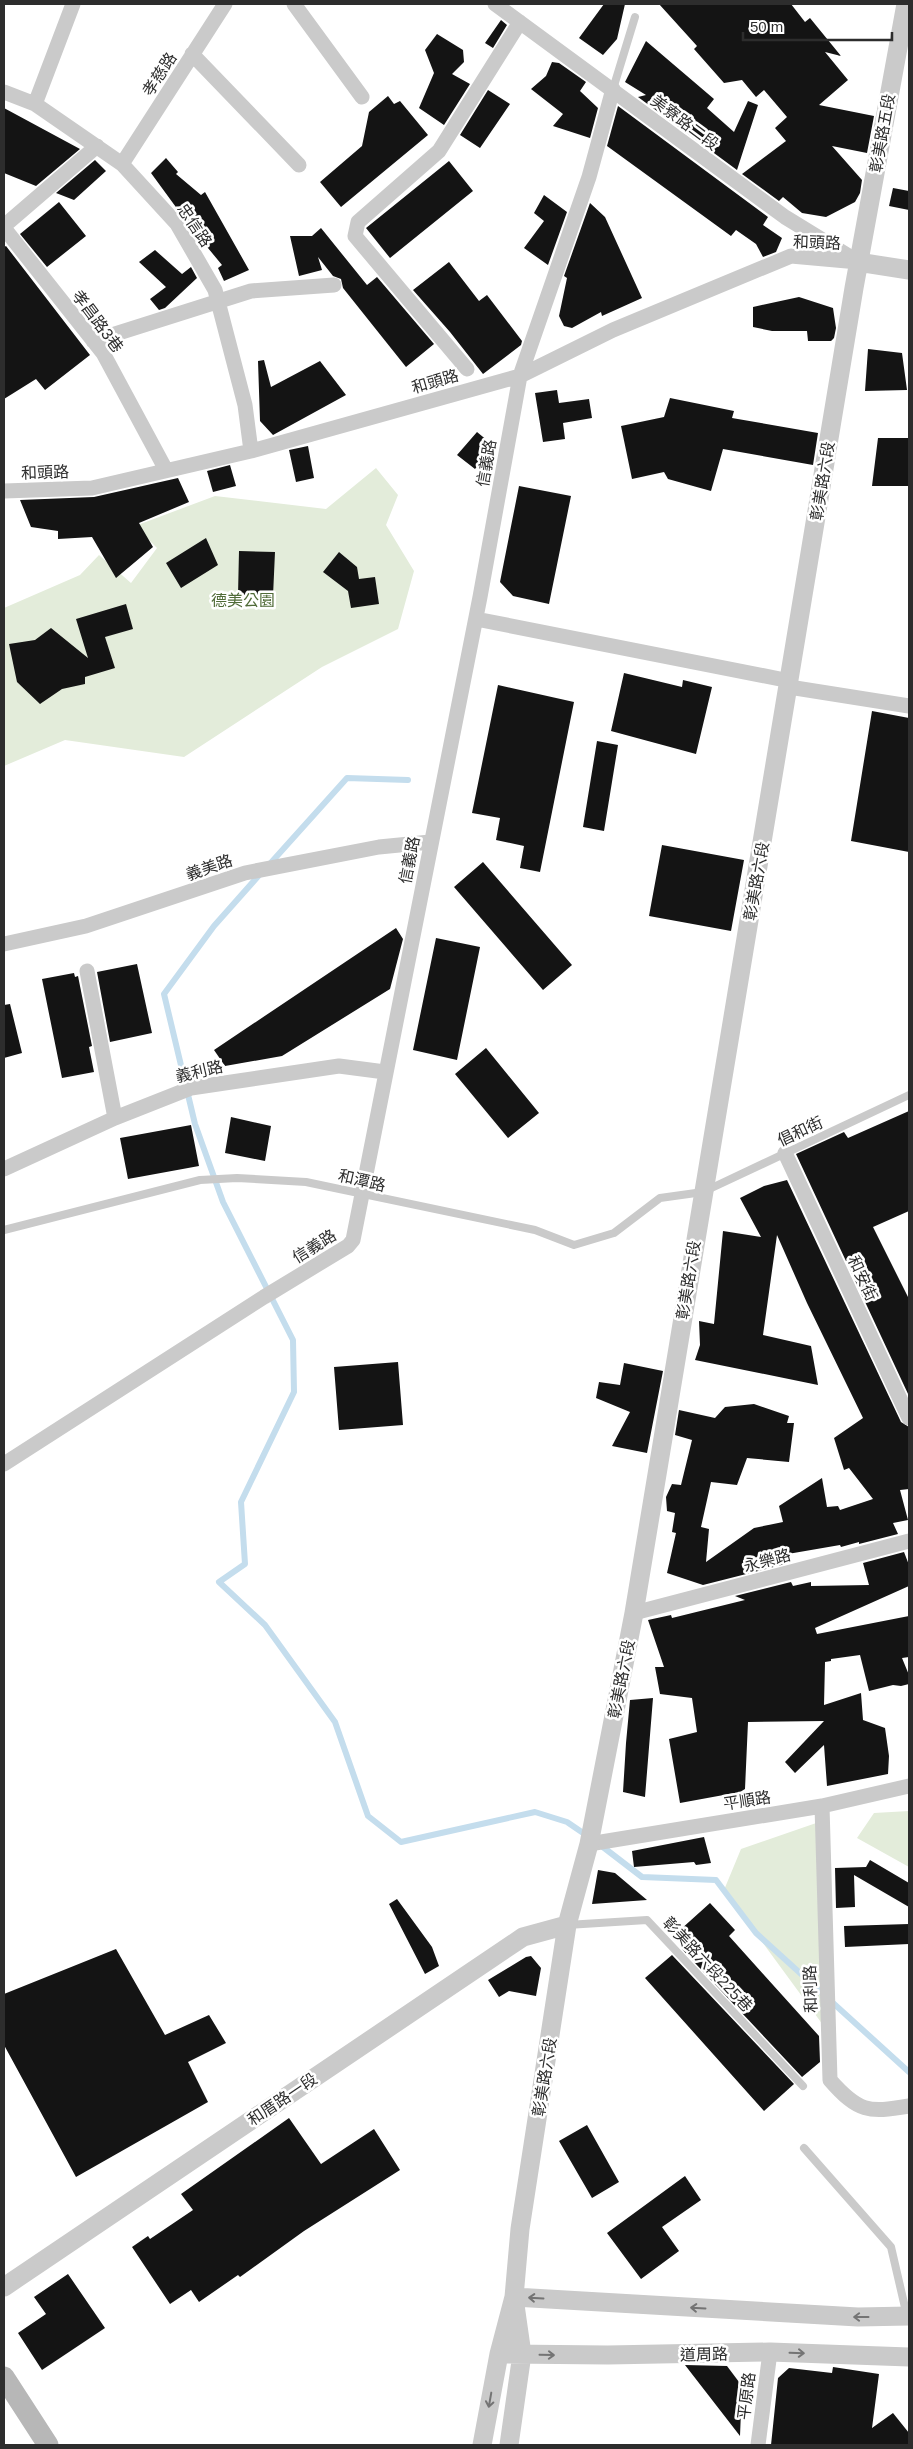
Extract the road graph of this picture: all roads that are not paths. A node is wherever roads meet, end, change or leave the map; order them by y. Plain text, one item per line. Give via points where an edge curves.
1 (73, 4) edge
2 (294, 4) edge
3 (494, 4) edge
4 (906, 4) edge
5 (220, 6) edge
6 (635, 17) dead end
7 (520, 22) junction
8 (192, 54) junction
9 (613, 89) junction
10 (4, 92) edge
11 (362, 97) dead end
12 (35, 104) junction
13 (96, 146) junction
14 (122, 164) junction
15 (299, 165) dead end
16 (4, 227) edge
17 (858, 262) junction
18 (909, 270) edge
19 (334, 285) dead end
20 (218, 301) junction
21 (93, 341) junction
22 (467, 369) dead end
23 (520, 376) junction
24 (251, 451) junction
25 (166, 470) junction
26 (4, 490) edge
27 (476, 619) junction
28 (789, 684) junction
29 (909, 706) edge
30 (430, 842) junction
31 (4, 944) edge
32 (87, 971) dead end
33 (386, 1072) junction
34 (909, 1095) edge
35 (114, 1118) junction
36 (785, 1153) junction
37 (4, 1169) edge
38 (702, 1192) junction
39 (362, 1194) junction
40 (4, 1230) edge
41 (909, 1418) edge
42 (4, 1464) edge
43 (909, 1541) edge
44 (634, 1613) junction
45 (909, 1786) edge
46 (822, 1806) junction
47 (589, 1844) junction
48 (567, 1925) junction
49 (802, 2086) dead end
50 (909, 2106) edge
51 (804, 2148) dead end
52 (4, 2287) edge
53 (514, 2297) junction
54 (908, 2316) edge
55 (770, 2352) junction
56 (499, 2354) junction
57 (522, 2354) junction
58 (909, 2357) edge
59 (4, 2377) edge
60 (48, 2445) edge
61 (482, 2445) edge
62 (509, 2445) edge
63 (758, 2445) edge

1 - 12 street
2 - 11 street
3 - 7 street, 美寮路二段
4 - 17 street, 彰美路五段
5 - 8 street, 孝慈路
6 - 9 lane
7 - 9 street, 美寮路二段
7 - 22 street via 439,151 358,222 356,236
8 - 14 street, 孝慈路
8 - 15 street
9 - 17 street, 美寮路二段 via 661,128 785,216
9 - 23 street, 信義路 via 589,177
10 - 12 street, 忠信路
12 - 13 street, 忠信路
13 - 14 street, 忠信路
13 - 16 street
14 - 20 street, 忠信路 via 177,224 215,290
16 - 21 street, 孝昌路3巷
17 - 18 street
17 - 23 street, 和頭路 via 791,256 613,330
17 - 28 street, 彰美路六段
19 - 20 street via 251,291
20 - 21 street
20 - 24 street, 忠信路 via 245,405
21 - 25 street, 孝昌路3巷
23 - 24 street, 和頭路
23 - 27 street, 信義路
24 - 25 street, 和頭路
25 - 26 street, 和頭路 via 92,488
27 - 28 street
27 - 30 street, 信義路
28 - 29 street
28 - 38 street, 彰美路六段
30 - 31 street, 義美路 via 379,847 255,871 86,926
30 - 33 street, 信義路
32 - 35 street
33 - 35 street, 義利路 via 339,1066 192,1088
33 - 39 street, 信義路
34 - 36 lane, 倡和街
35 - 37 street, 義利路
36 - 38 lane, 倡和街
36 - 41 street, 和安街
38 - 39 lane, 和潭路 via 660,1198 614,1233 574,1245 535,1230
38 - 44 street, 彰美路六段
39 - 40 lane, 和潭路 via 306,1182 237,1178 200,1180
39 - 42 street, 信義路 via 353,1240 348,1246
43 - 44 street, 永樂路
44 - 47 street, 彰美路六段
45 - 46 street, 平順路
46 - 47 street, 平順路
46 - 50 street, 和利路 via 830,2080 847,2099 862,2108 887,2110
47 - 48 street, 彰美路六段
48 - 49 lane, 彰美路六段225巷 via 648,1920
48 - 52 street, 和厝路一段 via 522,1937
48 - 53 street, 彰美路六段 via 520,2229
51 - 54 lane via 891,2247
54 -> 53 street via 858,2317
53 - 56 street, 彰美路六段
53 - 57 street, 彰美路六段
57 -> 55 street, 道周路
55 -> 58 street, 道周路
55 - 63 street, 平原路
56 - 57 street, 道周路
56 -> 61 street, 彰美路六段
57 - 62 street, 彰美路六段
59 - 60 main road

